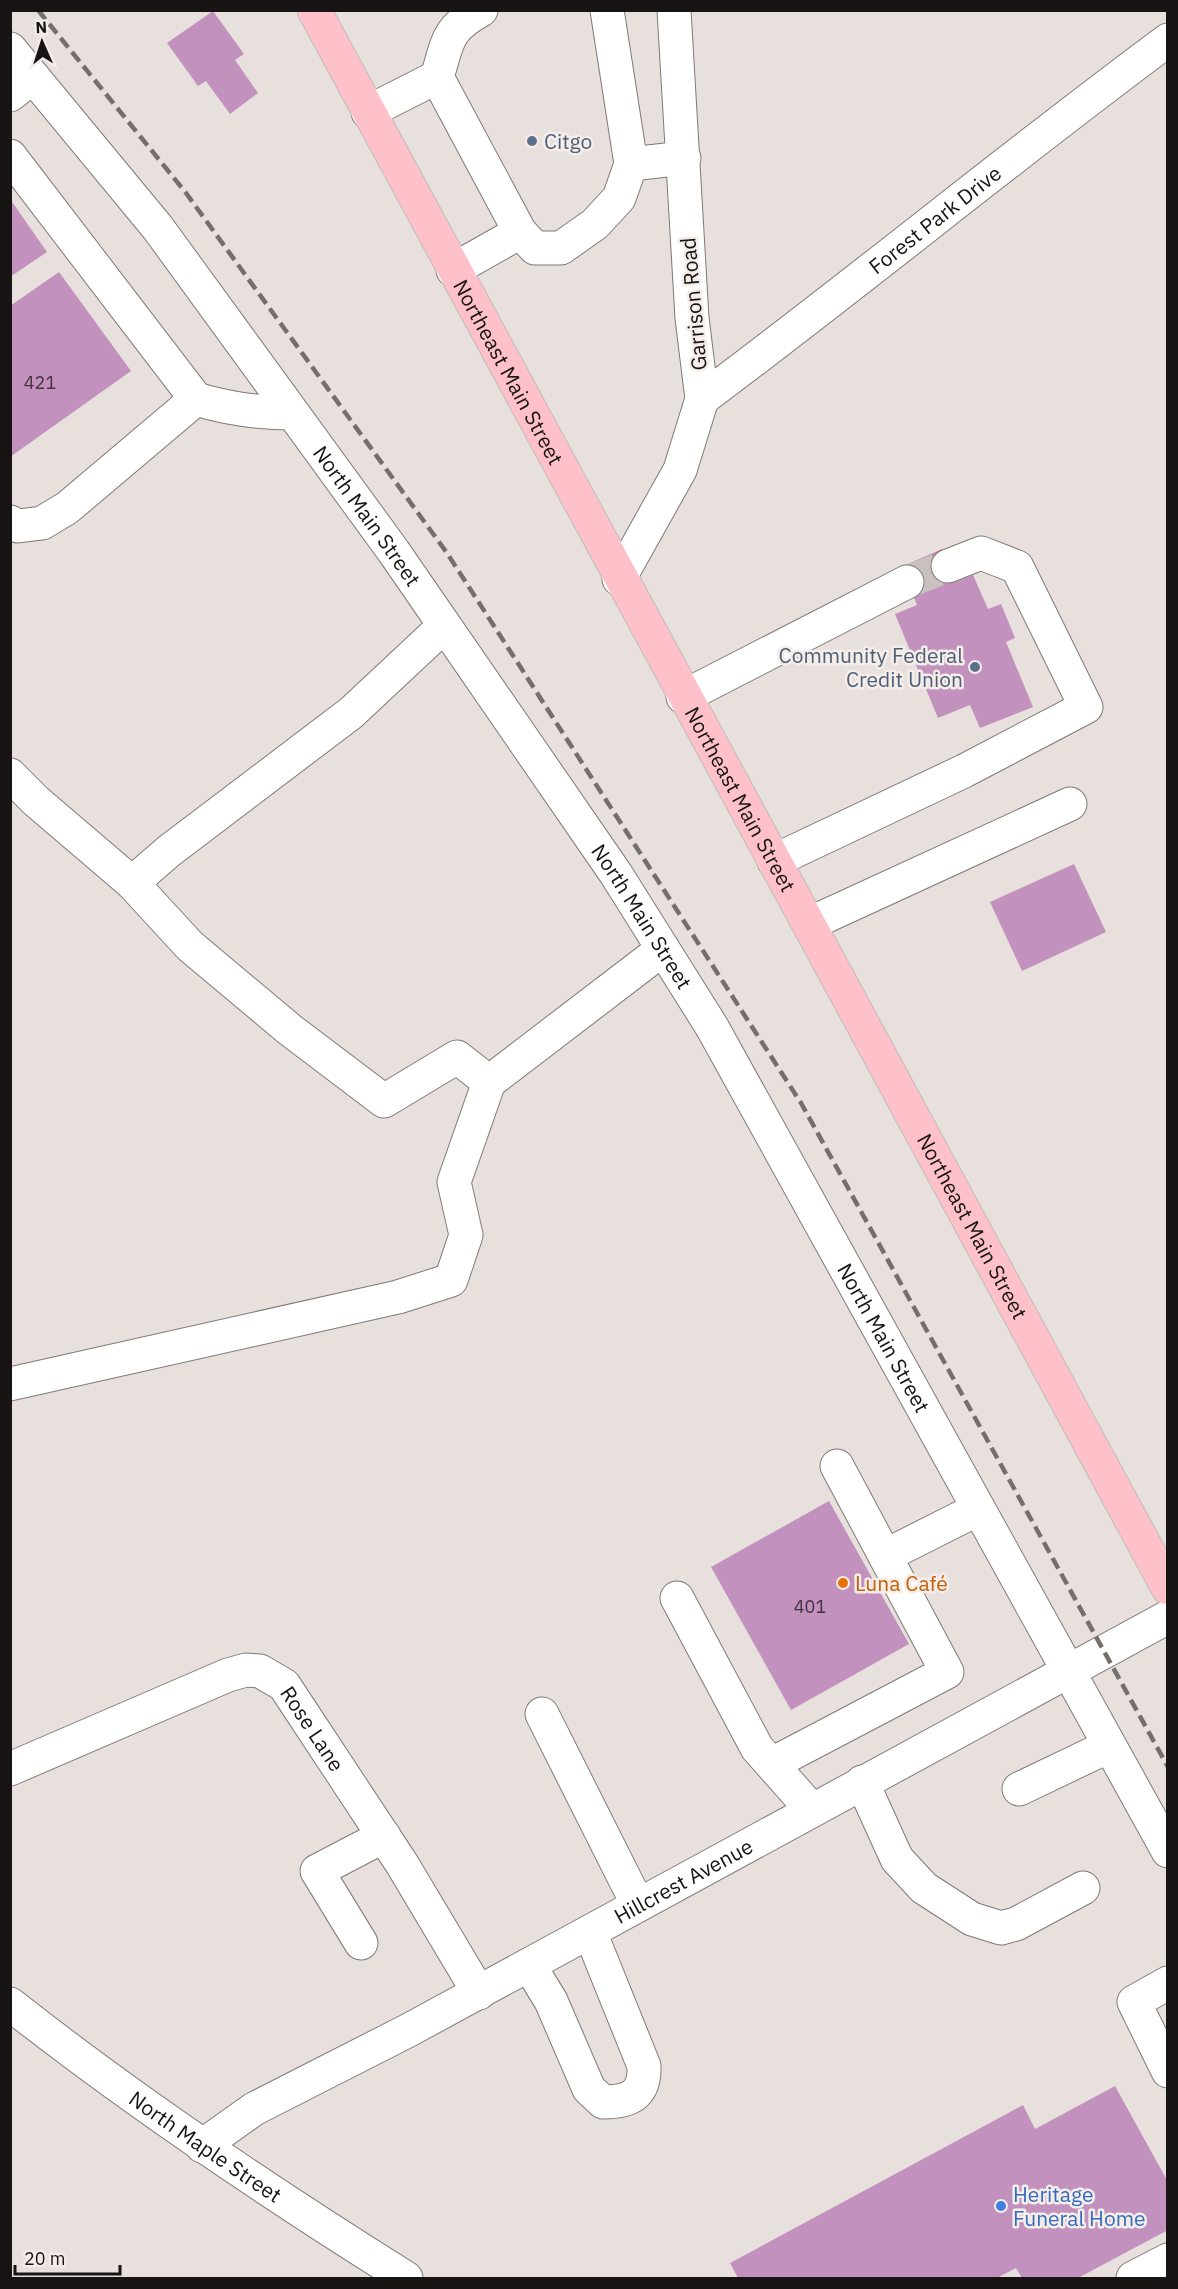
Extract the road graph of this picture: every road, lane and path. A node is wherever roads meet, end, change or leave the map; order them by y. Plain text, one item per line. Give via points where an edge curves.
1 (314, 10) edge
2 (481, 10) edge
3 (607, 10) edge
4 (674, 10) edge
5 (1167, 40) edge
6 (10, 50) edge
7 (437, 77) junction
8 (22, 86) edge
9 (368, 112) junction
10 (10, 156) edge
11 (684, 158) junction
12 (631, 164) junction
13 (520, 232) junction
14 (453, 270) junction
15 (196, 399) junction
16 (702, 399) junction
17 (292, 413) junction
18 (10, 522) edge
19 (948, 566) tunnel mouth
20 (619, 579) junction
21 (907, 582) tunnel mouth
22 (444, 626) junction
23 (683, 698) junction
24 (10, 776) edge
25 (1070, 804) dead end
26 (774, 861) junction
27 (132, 883) junction
28 (809, 924) junction
29 (663, 949) junction
30 (489, 1082) junction
31 (12, 1382) edge
32 (837, 1466) dead end
33 (978, 1509) junction
34 (885, 1556) junction
35 (1167, 1588) edge
36 (677, 1598) dead end
37 (1167, 1617) edge
38 (1067, 1670) junction
39 (542, 1714) dead end
40 (1109, 1746) junction
41 (772, 1764) junction
42 (10, 1769) edge
43 (862, 1782) junction
44 (1019, 1790) dead end
45 (812, 1810) junction
46 (384, 1836) junction
47 (1167, 1851) edge
48 (1083, 1888) dead end
49 (638, 1905) junction
50 (590, 1932) junction
51 (361, 1943) dead end
52 (529, 1965) junction
53 (1167, 1983) edge
54 (478, 1993) junction
55 (10, 2004) edge
56 (1167, 2071) edge
57 (202, 2146) junction
58 (1167, 2260) edge
59 (406, 2278) edge
60 (1133, 2278) edge

1 - 9 main road, Northeast Main Street
2 - 7 street via 460,22 448,41
3 - 12 street
4 - 11 street, Garrison Road
5 - 16 street, Forest Park Drive
6 - 8 street, North Main Street
7 - 9 street
7 - 13 street
8 - 17 street, North Main Street via 158,228
9 - 14 main road, Northeast Main Street
10 - 15 street
11 - 12 street
11 - 16 street, Garrison Road via 692,318
12 - 13 street via 619,198 595,224 561,248 535,248
13 - 14 street
14 - 20 main road, Northeast Main Street
15 - 17 street via 228,409
15 - 18 street via 67,508 42,523 18,526
16 - 20 street, Garrison Road via 680,470
17 - 22 street, North Main Street
19 - 26 street via 981,553 1017,567 1086,707 964,771
20 - 23 main road, Northeast Main Street
21 - 23 street
22 - 27 street via 351,713
22 - 29 street, North Main Street via 609,864
23 - 26 main road, Northeast Main Street
24 - 27 street
25 - 28 street
26 - 28 main road, Northeast Main Street
27 - 30 street via 190,946 289,1029 384,1101 457,1057
28 - 35 main road, Northeast Main Street
29 - 30 street
29 - 33 street, North Main Street via 712,1027
30 - 31 street via 454,1182 466,1235 451,1280 398,1297
32 - 34 street
33 - 34 street
33 - 38 street, North Main Street
34 - 41 street via 947,1672
36 - 41 street via 757,1748
37 - 38 street, Hillcrest Avenue
38 - 40 street, North Main Street
38 - 43 street, Hillcrest Avenue
39 - 49 street
40 - 44 street
40 - 47 street, North Main Street
41 - 45 street
42 - 46 street, Rose Lane via 228,1675 260,1671 284,1685
43 - 45 street, Hillcrest Avenue
43 - 48 street via 897,1859 924,1888 972,1919 1001,1928 1016,1924
45 - 49 street, Hillcrest Avenue
46 - 51 street via 316,1871
46 - 54 street, Rose Lane
49 - 50 street, Hillcrest Avenue
50 - 52 street, Hillcrest Avenue
50 - 52 street via 644,2066 645,2083 621,2102 603,2102 589,2089 551,2001
52 - 54 street, Hillcrest Avenue
53 - 56 street via 1134,2002
54 - 57 street, Hillcrest Avenue via 254,2109
55 - 57 street, North Maple Street
57 - 59 street, North Maple Street
58 - 60 street

